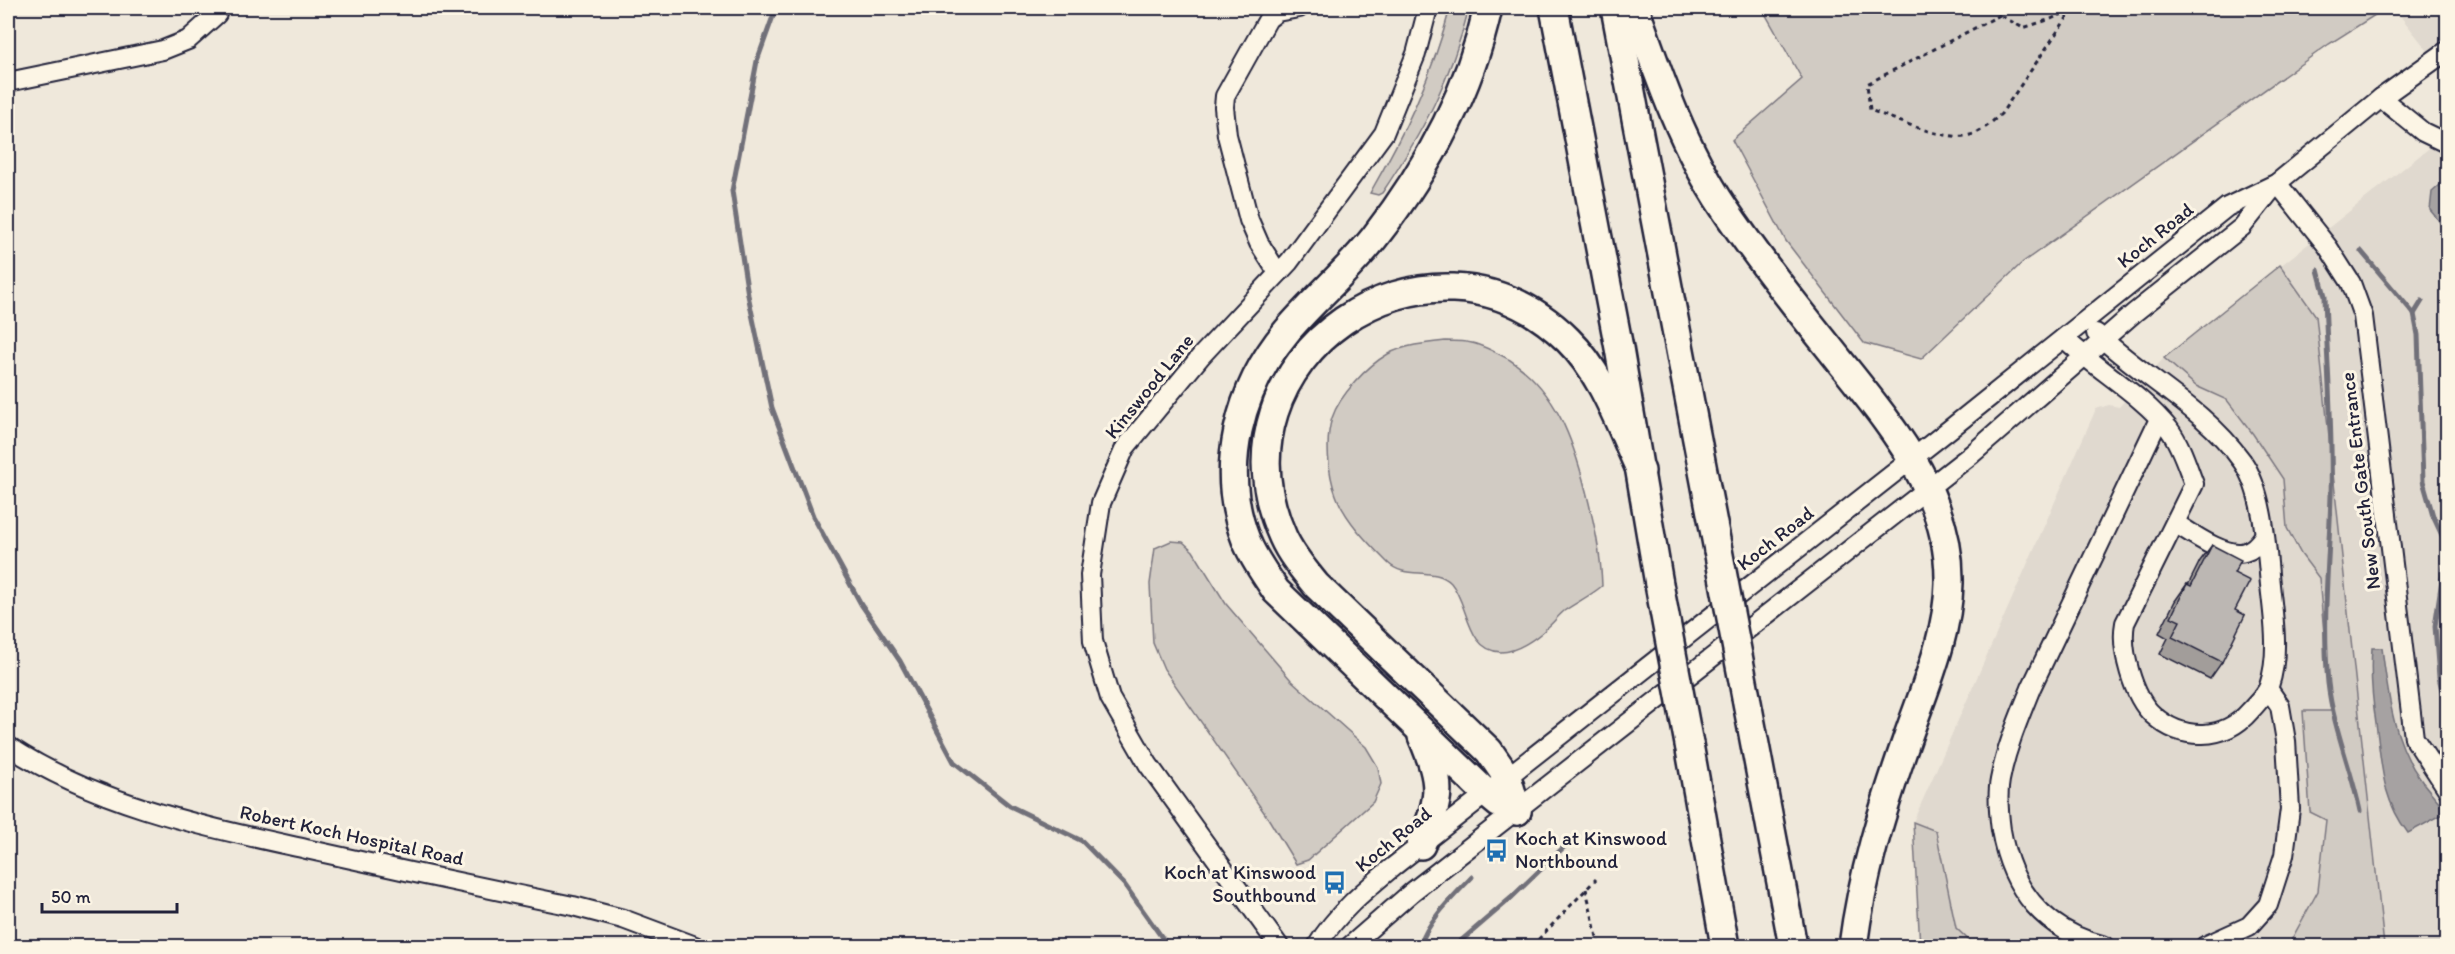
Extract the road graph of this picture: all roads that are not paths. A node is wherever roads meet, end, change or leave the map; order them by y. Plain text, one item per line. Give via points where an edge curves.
1 (1299, 8) edge
2 (1428, 8) edge
3 (1488, 8) edge
4 (1554, 8) edge
5 (1615, 8) edge
6 (1635, 8) edge
7 (218, 14) dead end
8 (2448, 50) edge
9 (8, 81) edge
10 (2381, 98) junction
11 (2448, 144) edge
12 (2277, 183) junction
13 (1278, 273) junction
14 (2083, 322) junction
15 (2064, 338) junction
16 (2103, 340) junction
17 (2084, 357) junction
18 (2159, 419) junction
19 (1912, 458) junction
20 (1641, 471) junction
21 (1928, 489) junction
22 (2175, 523) junction
23 (2263, 537) junction
24 (2269, 690) junction
25 (1418, 727) junction
26 (8, 746) edge
27 (1497, 785) junction
28 (2448, 790) edge
29 (1517, 811) junction
30 (1421, 845) junction
31 (695, 946) edge
32 (1279, 946) edge
33 (1317, 946) edge
34 (1350, 946) edge
35 (1725, 946) edge
36 (1793, 946) edge
37 (1853, 946) edge
38 (2105, 946) edge
39 (2205, 946) edge

1 - 13 street via 1278,12 1268,20 1225,96 1227,135 1249,220
2 - 13 street, Kinswood Lane via 1416,54 1384,133
3 - 25 highway via 1461,92 1426,163 1372,240 1286,332 1264,362 1248,392 1235,446 1236,506 1259,566 1276,591
4 - 20 highway
5 - 36 highway, bridge
6 - 19 highway via 1680,127 1723,206 1783,290 1885,417
7 - 9 street via 188,40 163,50
8 - 10 street, Koch Road
10 - 11 street via 2423,132
10 - 12 street, Koch Road
12 - 14 street, Koch Road via 2227,207
12 - 16 street, Koch Road via 2242,227
12 - 28 street, New South Gate Entrance via 2328,247 2351,283 2363,316 2414,738
13 - 32 street, Kinswood Lane via 1201,356 1125,448 1101,503 1090,575 1093,641 1110,698 1148,764
14 - 15 street, Koch Road
14 - 16 street
15 - 17 street
15 - 19 street, Koch Road
16 - 17 street, Koch Road
16 - 23 street via 2220,433 2244,463 2257,492
17 - 18 street via 2144,402
17 - 21 street, Koch Road
18 - 22 street via 2183,454 2194,484
18 - 38 street via 2031,688 1999,782 2004,849 2016,880 2035,908 2061,930
19 - 21 highway
19 - 27 street, Koch Road
20 - 27 highway via 1601,386 1569,341 1529,310 1485,292 1432,287 1382,300 1355,313 1332,327 1314,345 1282,391 1267,448 1267,477 1283,536 1316,585 1489,751
20 - 35 highway, bridge
21 - 29 street, Koch Road
21 - 37 highway via 1935,502 1947,554 1949,580 1944,627 1885,800 1863,881
22 - 23 street via 2232,553 2245,552
22 - 24 street via 2122,636 2139,695 2152,715 2173,729 2199,736 2224,731
23 - 24 street via 2276,660
24 - 39 street via 2280,706 2286,741 2290,809 2284,855 2268,904 2249,926
25 - 27 highway
25 - 30 highway via 1435,767 1438,789 1435,810
26 - 31 street, Robert Koch Hospital Road via 90,790 169,817 573,906 632,922
27 - 29 highway
27 - 30 street, Koch Road
29 - 34 street, Koch Road via 1412,892
30 - 33 street, Koch Road via 1360,895 1328,927

